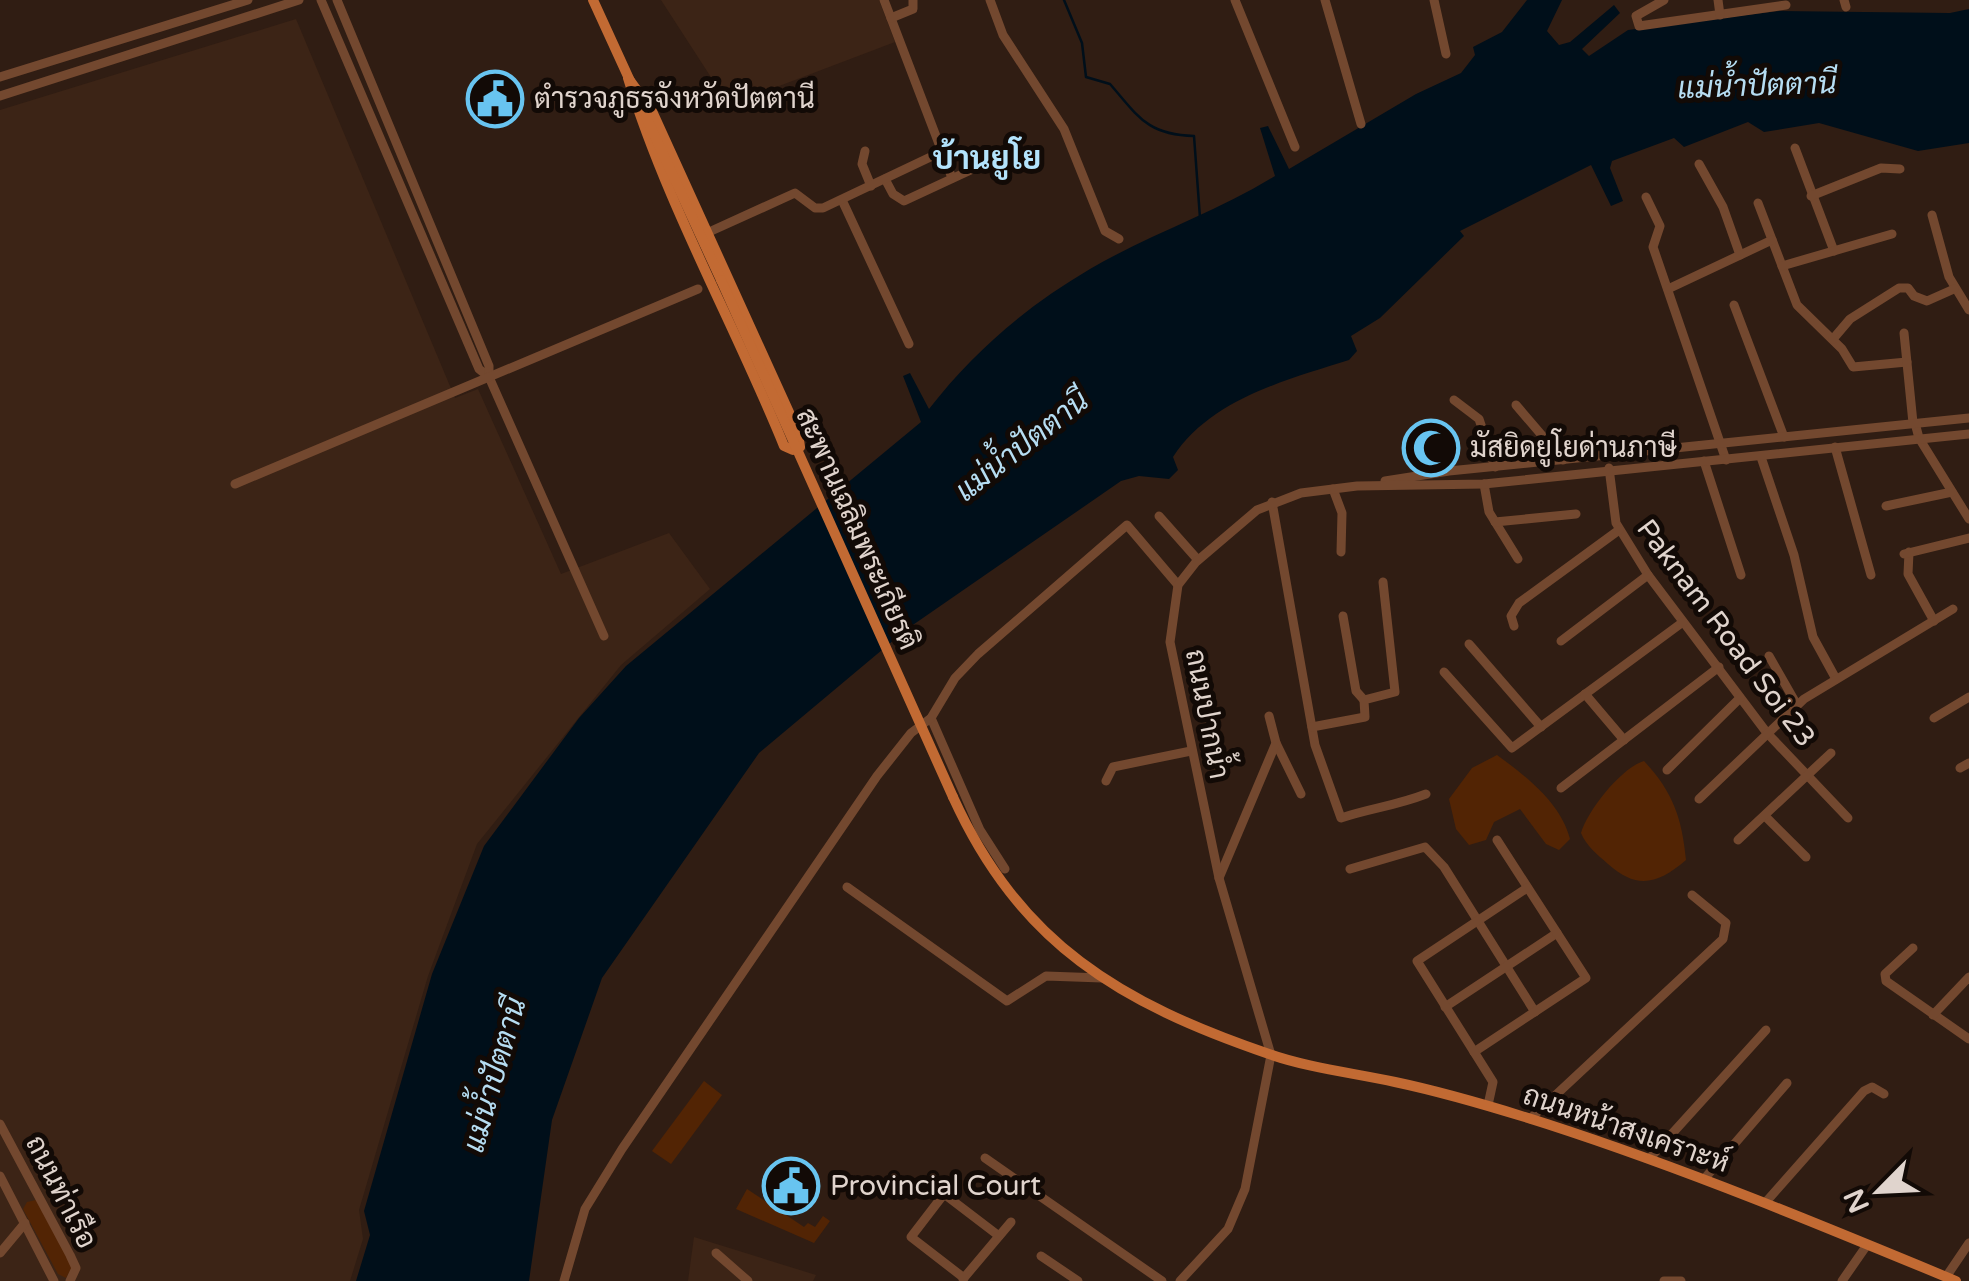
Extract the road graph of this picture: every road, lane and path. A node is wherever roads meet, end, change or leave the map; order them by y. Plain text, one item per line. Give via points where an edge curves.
1 (248, 0) edge
2 (299, 0) edge
3 (321, 0) edge
4 (336, 0) edge
5 (594, 0) edge
6 (884, 0) edge
7 (913, 0) edge
8 (990, 0) edge
9 (1235, 0) edge
10 (1325, 0) edge
11 (1434, 0) edge
12 (1664, 0) edge
13 (1718, 0) edge
14 (1786, 4) dead end
15 (1720, 15) junction
16 (890, 18) junction
17 (1446, 54) dead end
18 (0, 77) edge
19 (628, 78) junction
20 (0, 96) edge
21 (1361, 124) dead end
22 (1296, 147) dead end
23 (1795, 148) dead end
24 (865, 151) dead end
25 (940, 152) junction
26 (1700, 164) dead end
27 (975, 168) dead end
28 (1900, 169) dead end
29 (952, 178) junction
30 (885, 179) junction
31 (871, 186) junction
32 (1646, 196) dead end
33 (1811, 196) junction
34 (842, 200) junction
35 (1758, 203) dead end
36 (1932, 216) dead end
37 (709, 232) junction
38 (1892, 234) dead end
39 (1119, 239) dead end
40 (1772, 240) junction
41 (1834, 251) junction
42 (1740, 255) junction
43 (1782, 266) junction
44 (698, 289) dead end
45 (1668, 289) junction
46 (1954, 289) junction
47 (1734, 305) dead end
48 (1969, 310) edge
49 (1904, 333) dead end
50 (1833, 339) junction
51 (909, 344) dead end
52 (1907, 362) junction
53 (489, 377) junction
54 (1454, 400) dead end
55 (1516, 405) dead end
56 (1969, 418) edge
57 (1914, 423) junction
58 (1969, 434) edge
59 (1784, 437) junction
60 (1919, 438) junction
61 (1724, 443) junction
62 (1835, 446) junction
63 (1608, 455) junction
64 (1761, 457) junction
65 (1563, 460) junction
66 (1726, 460) junction
67 (1704, 461) junction
68 (1495, 466) junction
69 (1610, 470) junction
70 (235, 484) dead end
71 (1484, 484) junction
72 (1357, 486) junction
73 (1333, 489) junction
74 (1952, 492) junction
75 (1272, 502) junction
76 (1886, 506) dead end
77 (1576, 514) dead end
78 (1159, 516) dead end
79 (1969, 519) edge
80 (1495, 522) junction
81 (1619, 530) junction
82 (1969, 538) edge
83 (1340, 552) dead end
84 (1518, 559) dead end
85 (1198, 560) junction
86 (1648, 575) junction
87 (1741, 575) dead end
88 (1871, 575) dead end
89 (1382, 582) dead end
90 (1178, 585) junction
91 (1953, 609) dead end
92 (1344, 616) dead end
93 (1934, 621) junction
94 (1682, 622) junction
95 (1514, 626) dead end
96 (604, 636) dead end
97 (1561, 641) dead end
98 (1469, 644) dead end
99 (1770, 656) dead end
100 (1718, 667) junction
101 (1444, 672) dead end
102 (1836, 679) junction
103 (1585, 694) junction
104 (1969, 697) edge
105 (1740, 698) junction
106 (1364, 700) junction
107 (1797, 706) junction
108 (1269, 716) dead end
109 (930, 718) junction
110 (1934, 718) dead end
111 (1312, 727) junction
112 (1541, 728) junction
113 (1767, 733) junction
114 (1624, 740) junction
115 (1276, 743) junction
116 (1191, 752) junction
117 (1831, 753) dead end
118 (1667, 770) dead end
119 (1807, 776) junction
120 (1106, 781) dead end
121 (1561, 788) dead end
122 (1301, 794) dead end
123 (1426, 794) dead end
124 (1699, 799) dead end
125 (1765, 816) junction
126 (1848, 818) dead end
127 (1497, 840) dead end
128 (1738, 840) dead end
129 (1806, 857) dead end
130 (1004, 869) dead end
131 (1350, 869) dead end
132 (1220, 878) junction
133 (848, 886) dead end
134 (1527, 888) junction
135 (1692, 895) dead end
136 (1476, 921) junction
137 (1558, 932) junction
138 (1913, 948) dead end
139 (1506, 966) junction
140 (1969, 976) edge
141 (1102, 978) junction
142 (1444, 1007) junction
143 (1535, 1012) junction
144 (1934, 1015) junction
145 (1766, 1030) dead end
146 (1969, 1039) edge
147 (1474, 1052) junction
148 (1271, 1055) junction
149 (1787, 1083) dead end
150 (1884, 1094) dead end
151 (1488, 1105) junction
152 (1530, 1119) junction
153 (0, 1124) edge
154 (985, 1158) dead end
155 (1650, 1158) junction
156 (0, 1176) edge
157 (1705, 1178) junction
158 (30, 1179) junction
159 (8, 1191) junction
160 (1765, 1203) junction
161 (1011, 1222) dead end
162 (26, 1223) junction
163 (999, 1236) junction
164 (1969, 1242) edge
165 (1867, 1246) junction
166 (0, 1253) edge
167 (716, 1253) dead end
168 (1041, 1256) dead end
169 (55, 1279) edge
170 (963, 1279) edge
171 (1951, 1279) edge
172 (70, 1281) edge
173 (564, 1281) edge
174 (748, 1281) edge
175 (1078, 1281) edge
176 (1162, 1281) edge
177 (1180, 1281) edge
178 (1664, 1281) edge
179 (1681, 1281) edge
180 (1842, 1281) edge

1 - 18 street
2 - 20 street
3 - 53 street via 479,369
4 - 53 street
5 - 19 main road
6 - 16 street
7 - 16 street via 912,9
8 - 39 street via 1003,35 1071,143 1106,231
9 - 22 street
10 - 21 street
11 - 17 street
12 - 15 street via 1641,10 1639,26
13 - 15 street
14 - 15 street
16 - 25 street
19 - 37 main road via 652,111
19 - 37 main road via 646,136 784,446 794,450 800,447 798,432
19 - 141 main road, สะพานเฉลิมพระเกียรติ, bridge via 998,883 1048,937
23 - 33 street
24 - 31 street via 862,164
25 - 29 street
25 - 30 street
26 - 42 street
27 - 29 street
28 - 33 street via 1881,168
29 - 30 street via 904,202
30 - 31 street
31 - 34 street
32 - 45 street via 1660,226 1653,247
33 - 41 street
34 - 37 street via 818,209 795,192
34 - 51 street
35 - 40 street
36 - 46 street
38 - 41 street
40 - 42 street
40 - 43 street
41 - 43 street
42 - 45 street
43 - 50 street via 1796,305
44 - 53 street
45 - 61 street
46 - 48 street
46 - 50 street via 1927,301 1899,288 1850,319
47 - 59 street
49 - 52 street
50 - 52 street via 1858,370
52 - 57 street
53 - 70 street
53 - 96 street
54 - 68 street via 1479,419
55 - 65 street
56 - 57 street
57 - 59 street
57 - 60 street
58 - 60 street
59 - 61 street
60 - 62 street
60 - 74 street
61 - 63 street
61 - 66 street
62 - 64 street
62 - 88 street
63 - 65 street
63 - 69 street, Paknam Road Soi 23
64 - 66 street
64 - 102 street via 1813,637
65 - 68 street
66 - 67 street
67 - 69 street
67 - 87 street
68 - 72 street
69 - 71 street
69 - 81 street, Paknam Road Soi 23
71 - 72 street
71 - 80 street
72 - 73 street
73 - 75 street
73 - 83 street via 1342,512
74 - 76 street
74 - 79 street
75 - 85 street
75 - 111 street
77 - 80 street
78 - 85 street
80 - 84 street
81 - 86 street, Paknam Road Soi 23
81 - 95 street via 1518,603
82 - 93 street via 1906,553 1908,574
85 - 90 street
86 - 94 street, Paknam Road Soi 23
86 - 97 street
89 - 106 street via 1394,692
90 - 109 street via 1127,525 978,654
90 - 116 street, ถนนปากน้ำ via 1170,642
91 - 93 street
92 - 106 street via 1356,691
93 - 102 street
94 - 100 street, Paknam Road Soi 23
94 - 103 street
98 - 112 street
99 - 107 street
100 - 105 street, Paknam Road Soi 23
100 - 114 street
101 - 112 street via 1509,747
102 - 107 street
103 - 112 street
103 - 114 street
104 - 110 street
105 - 113 street, Paknam Road Soi 23
105 - 118 street
106 - 111 street via 1365,717
107 - 113 street
108 - 115 street
109 - 130 street
109 - 173 street via 892,754 627,1142 585,1209
111 - 123 street via 1341,818 1374,807 1388,810
113 - 119 street, Paknam Road Soi 23
113 - 124 street
114 - 121 street
115 - 122 street
115 - 132 street
116 - 120 street via 1113,767
116 - 132 street, ถนนปากน้ำ
117 - 119 street
119 - 125 street
119 - 126 street, Paknam Road Soi 23
125 - 128 street
125 - 129 street
127 - 134 street
131 - 136 street via 1425,847
132 - 148 street, ถนนปากน้ำ
133 - 141 street via 1007,1000 1046,976
134 - 136 street
134 - 137 street
135 - 152 street via 1726,923 1724,939
136 - 139 street
136 - 142 street via 1417,962
137 - 139 street
137 - 143 street via 1586,978
138 - 144 street via 1885,978
139 - 142 street
139 - 143 street
140 - 144 street
141 - 148 main road, ถนนหน้าสงเคราะห์
142 - 147 street
143 - 147 street
144 - 146 street
145 - 155 street
147 - 151 street via 1492,1082
148 - 151 main road, ถนนหน้าสงเคราะห์
148 - 177 street via 1246,1189 1228,1229
149 - 157 street
150 - 160 street via 1864,1090
151 - 152 main road, ถนนหน้าสงเคราะห์
152 - 155 main road, ถนนหน้าสงเคราะห์
153 - 158 street, ถนนท่าเรือ
154 - 176 street
155 - 157 main road, ถนนหน้าสงเคราะห์
156 - 159 street, ถนนท่าเรือ
157 - 160 main road, ถนนหน้าสงเคราะห์
158 - 159 street
158 - 172 street, ถนนท่าเรือ via 76,1268
159 - 162 street, ถนนท่าเรือ
160 - 165 main road, ถนนหน้าสงเคราะห์
161 - 163 street
162 - 166 street
162 - 169 street, ถนนท่าเรือ
163 - 170 street
163 - 170 street via 944,1194 911,1238
164 - 171 street
165 - 171 main road, ถนนหน้าสงเคราะห์
165 - 180 street
167 - 174 street
168 - 175 street
178 - 179 street

